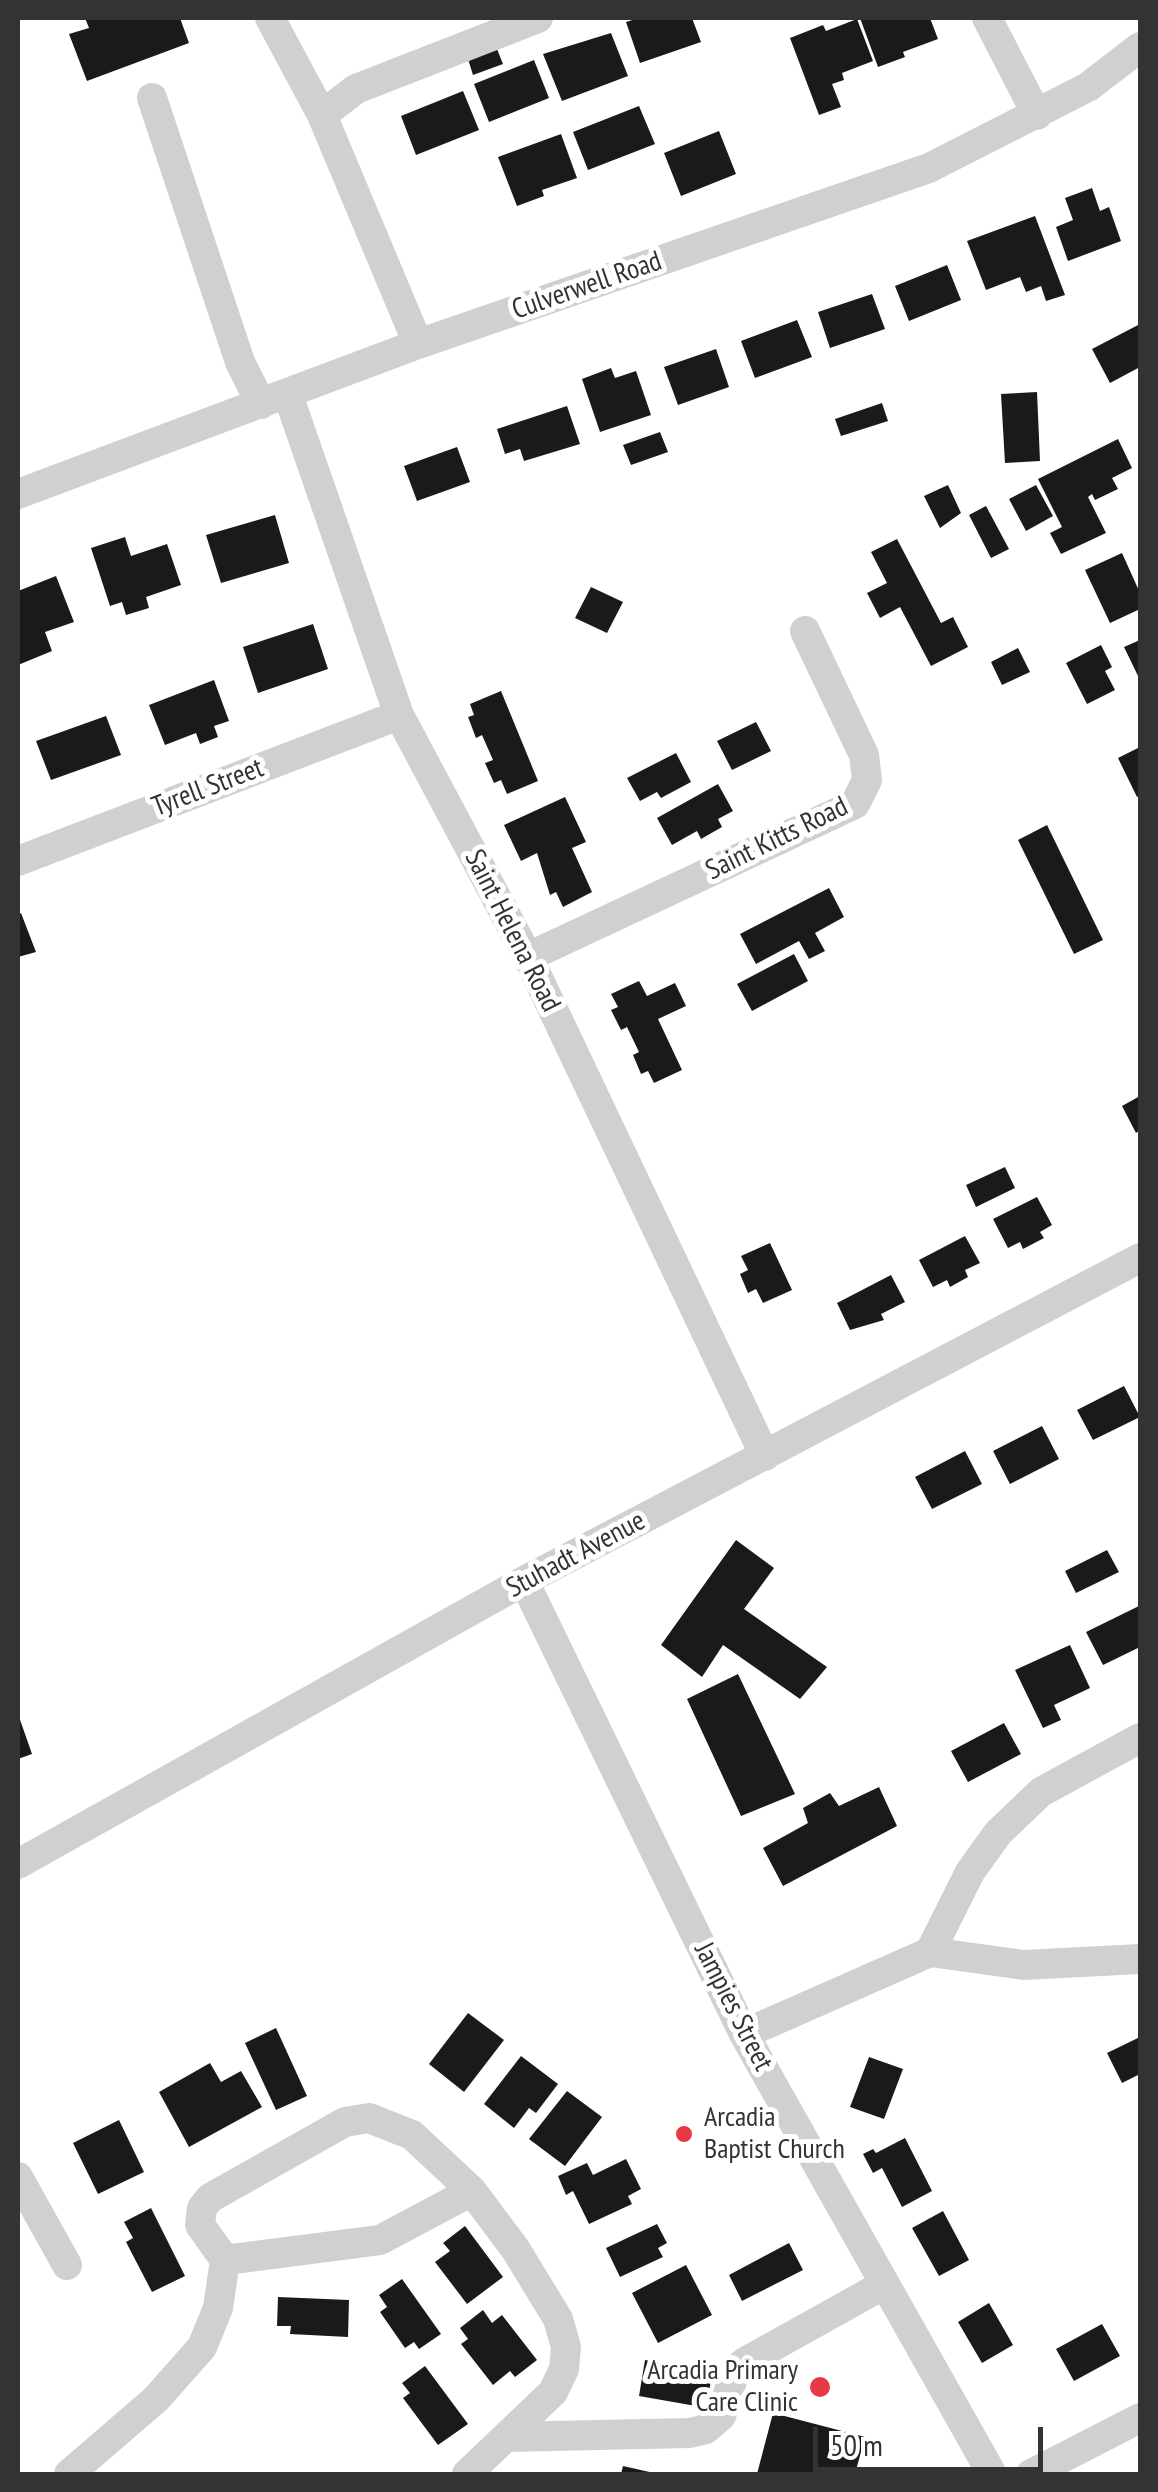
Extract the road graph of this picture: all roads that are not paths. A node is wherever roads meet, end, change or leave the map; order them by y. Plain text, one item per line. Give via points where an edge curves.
1 (270, 18) edge
2 (538, 18) edge
3 (987, 18) edge
4 (1140, 47) edge
5 (152, 98) dead end
6 (322, 114) junction
7 (1037, 115) junction
8 (418, 344) junction
9 (274, 399) junction
10 (18, 494) edge
11 (805, 630) dead end
12 (399, 716) junction
13 (18, 861) edge
14 (528, 956) junction
15 (1140, 1258) edge
16 (765, 1456) junction
17 (524, 1580) junction
18 (1140, 1738) edge
19 (18, 1864) edge
20 (930, 1952) junction
21 (1140, 1959) edge
22 (744, 2034) junction
23 (18, 2177) edge
24 (472, 2192) junction
25 (225, 2260) junction
26 (66, 2265) dead end
27 (884, 2284) junction
28 (1140, 2418) edge
29 (506, 2437) junction
30 (69, 2474) edge
31 (466, 2474) edge
32 (992, 2474) edge
33 (1031, 2474) edge

1 - 6 street
2 - 6 street via 356,89
3 - 7 street
4 - 7 street, Culverwell Road via 1088,88
5 - 9 street, Saint Helena Road via 240,362
6 - 8 street
7 - 8 street, Culverwell Road via 928,168
8 - 9 street, Culverwell Road
9 - 10 street, Culverwell Road
9 - 12 street, Saint Helena Road
11 - 14 street, Saint Kitts Road via 864,755 867,780 855,804
12 - 13 street, Tyrell Street
12 - 14 street, Saint Helena Road
14 - 16 street, Saint Helena Road
15 - 16 street, Stuhadt Avenue
16 - 17 street, Stuhadt Avenue
17 - 19 street, Stuhadt Avenue
17 - 22 street, Jampies Street
18 - 20 street via 1041,1792 998,1833
20 - 21 street via 1024,1965
20 - 22 street
22 - 27 street, Jampies Street
23 - 26 street
24 - 25 street via 380,2240
24 - 25 street via 412,2135 369,2118 344,2122 210,2198 200,2225
24 - 29 street via 550,2305 566,2347 553,2392
25 - 30 street via 218,2308 202,2347 156,2398
27 - 29 street via 735,2370 721,2416 706,2429
27 - 32 street, Jampies Street
28 - 33 street
29 - 31 street

